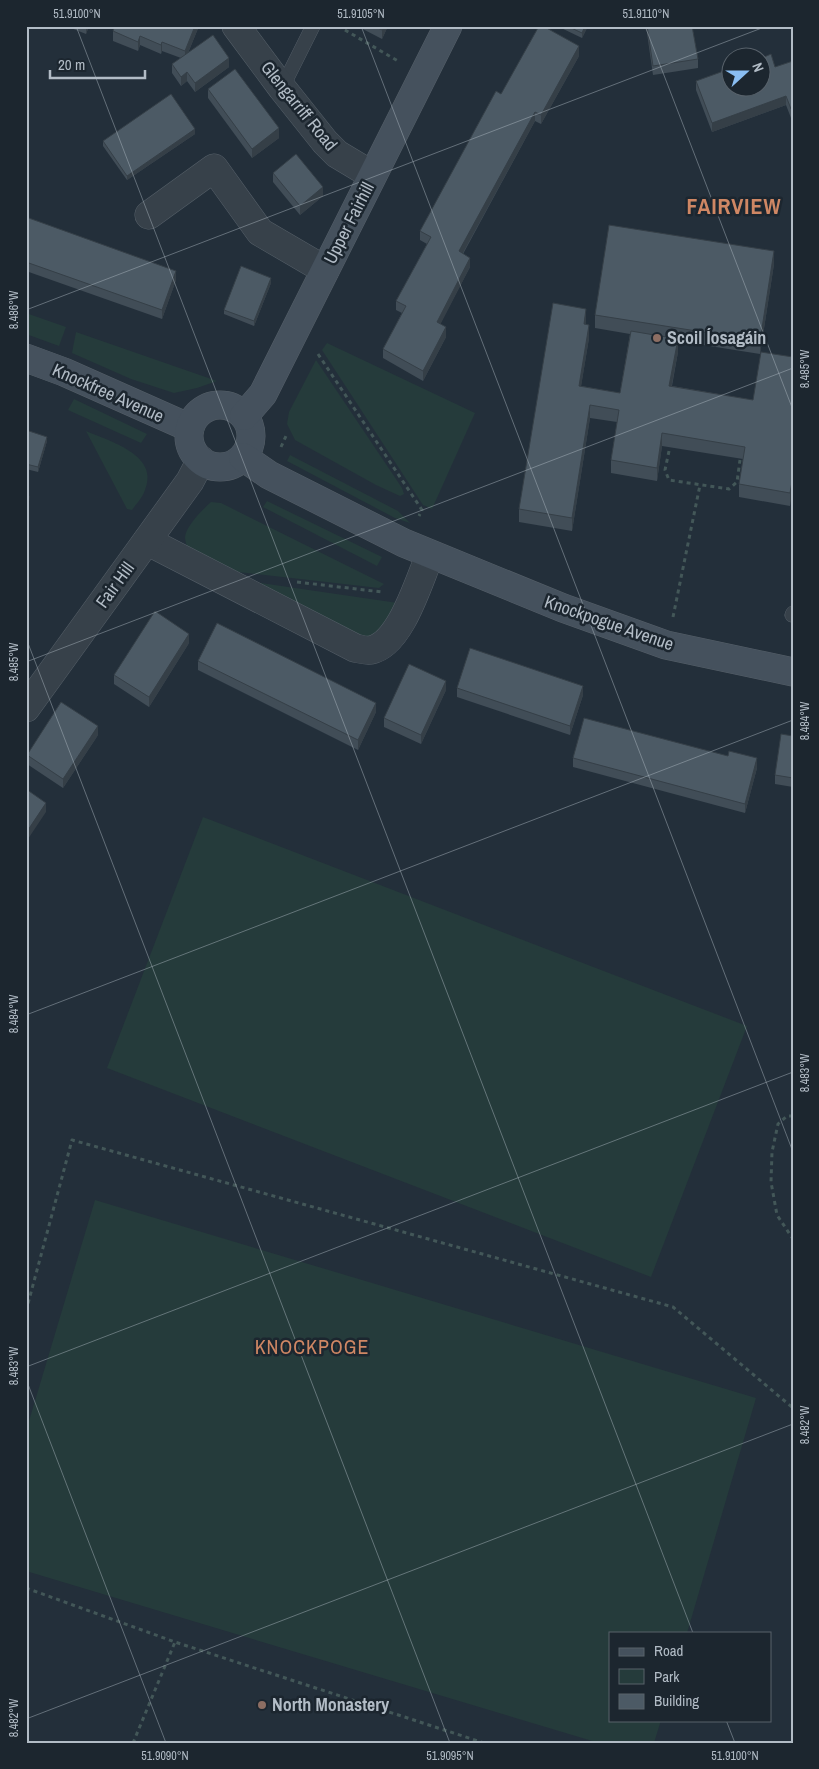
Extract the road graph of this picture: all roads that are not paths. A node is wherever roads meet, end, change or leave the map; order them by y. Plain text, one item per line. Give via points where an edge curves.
1 (236, 26) edge
2 (313, 26) edge
3 (448, 26) edge
4 (282, 88) junction
5 (372, 176) junction
6 (148, 215) dead end
7 (325, 270) junction
8 (26, 358) edge
9 (244, 416) junction
10 (190, 428) junction
11 (243, 457) junction
12 (201, 460) junction
13 (147, 541) junction
14 (430, 555) junction
15 (793, 672) edge
16 (26, 708) edge

1 - 4 street, Glengarriff Road
2 - 4 lane
3 - 5 street, Upper Fairhill
4 - 5 street, Glengarriff Road via 337,154
5 - 7 street, Upper Fairhill
6 - 7 street via 214,168 260,232
7 - 9 street, Upper Fairhill via 263,394
8 - 10 street, Knockfree Avenue
9 - 10 street via 228,406 209,407 200,412
9 - 11 street via 249,423 251,441
10 - 12 street via 191,446
11 - 12 street via 227,466 209,465
11 - 14 street, Knockpogue Avenue via 269,475
12 - 13 street, Fair Hill
13 - 14 street via 355,648 370,650 383,644 404,620
13 - 16 street, Fair Hill
14 - 15 street, Knockpogue Avenue via 666,645

